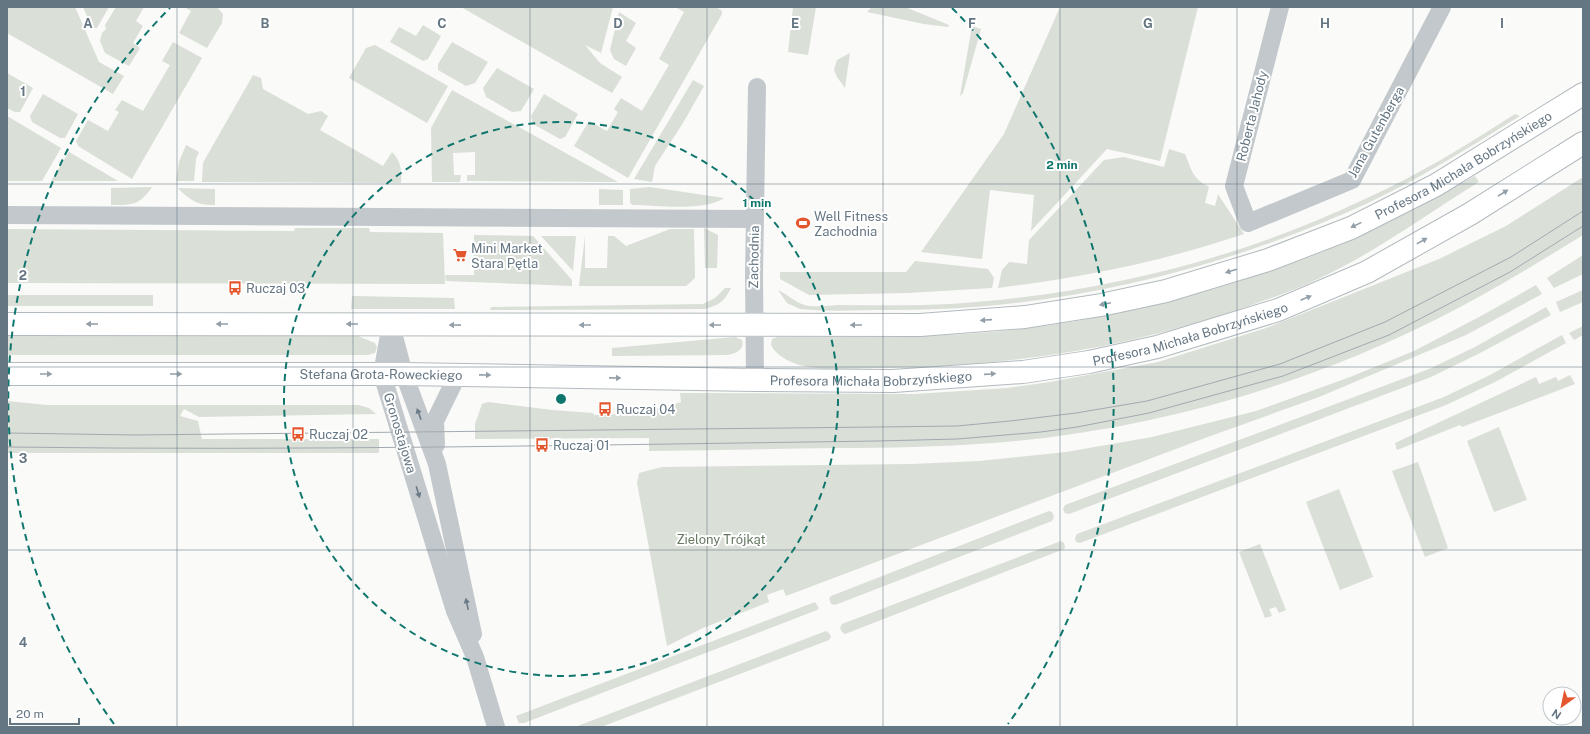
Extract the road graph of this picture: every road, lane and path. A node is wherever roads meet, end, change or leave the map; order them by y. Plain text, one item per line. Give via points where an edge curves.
1 (1280, 7) edge
2 (1442, 7) edge
3 (757, 86) dead end
4 (1583, 94) edge
5 (1583, 143) edge
6 (7, 215) edge
7 (754, 218) junction
8 (1248, 223) joint
9 (7, 324) edge
10 (391, 324) junction
11 (754, 325) junction
12 (7, 374) edge
13 (382, 374) junction
14 (404, 374) junction
15 (458, 374) junction
16 (755, 380) junction
17 (437, 464) junction
18 (475, 657) junction
19 (496, 727) edge

1 - 8 street, Roberta Jahody via 1234,186
2 - 8 street, Jana Gutenberga via 1352,180
3 - 7 street, Zachodnia
4 -> 11 main road, Profesora Michała Bobrzyńskiego via 1436,185 1351,228 1268,260 1166,291 1101,305 1025,316 920,325
16 -> 5 main road, Profesora Michała Bobrzyńskiego via 893,381 1023,372 1089,362 1157,347 1278,310 1367,272 1470,214
6 - 7 street
7 - 11 street, Zachodnia
10 -> 9 main road
11 -> 10 main road
10 - 13 street, Gronostajowa
10 - 14 street, Gronostajowa
11 - 16 street, Zachodnia
12 -> 13 main road, Stefana Grota-Roweckiego
13 - 14 main road, Stefana Grota-Roweckiego
13 -> 18 street, Gronostajowa via 455,611
14 - 15 main road, Stefana Grota-Roweckiego
17 -> 14 street, Gronostajowa
15 -> 16 main road, Stefana Grota-Roweckiego
15 - 17 street, Gronostajowa via 435,421
18 -> 17 street, Gronostajowa via 472,626
18 - 19 street, Gronostajowa

